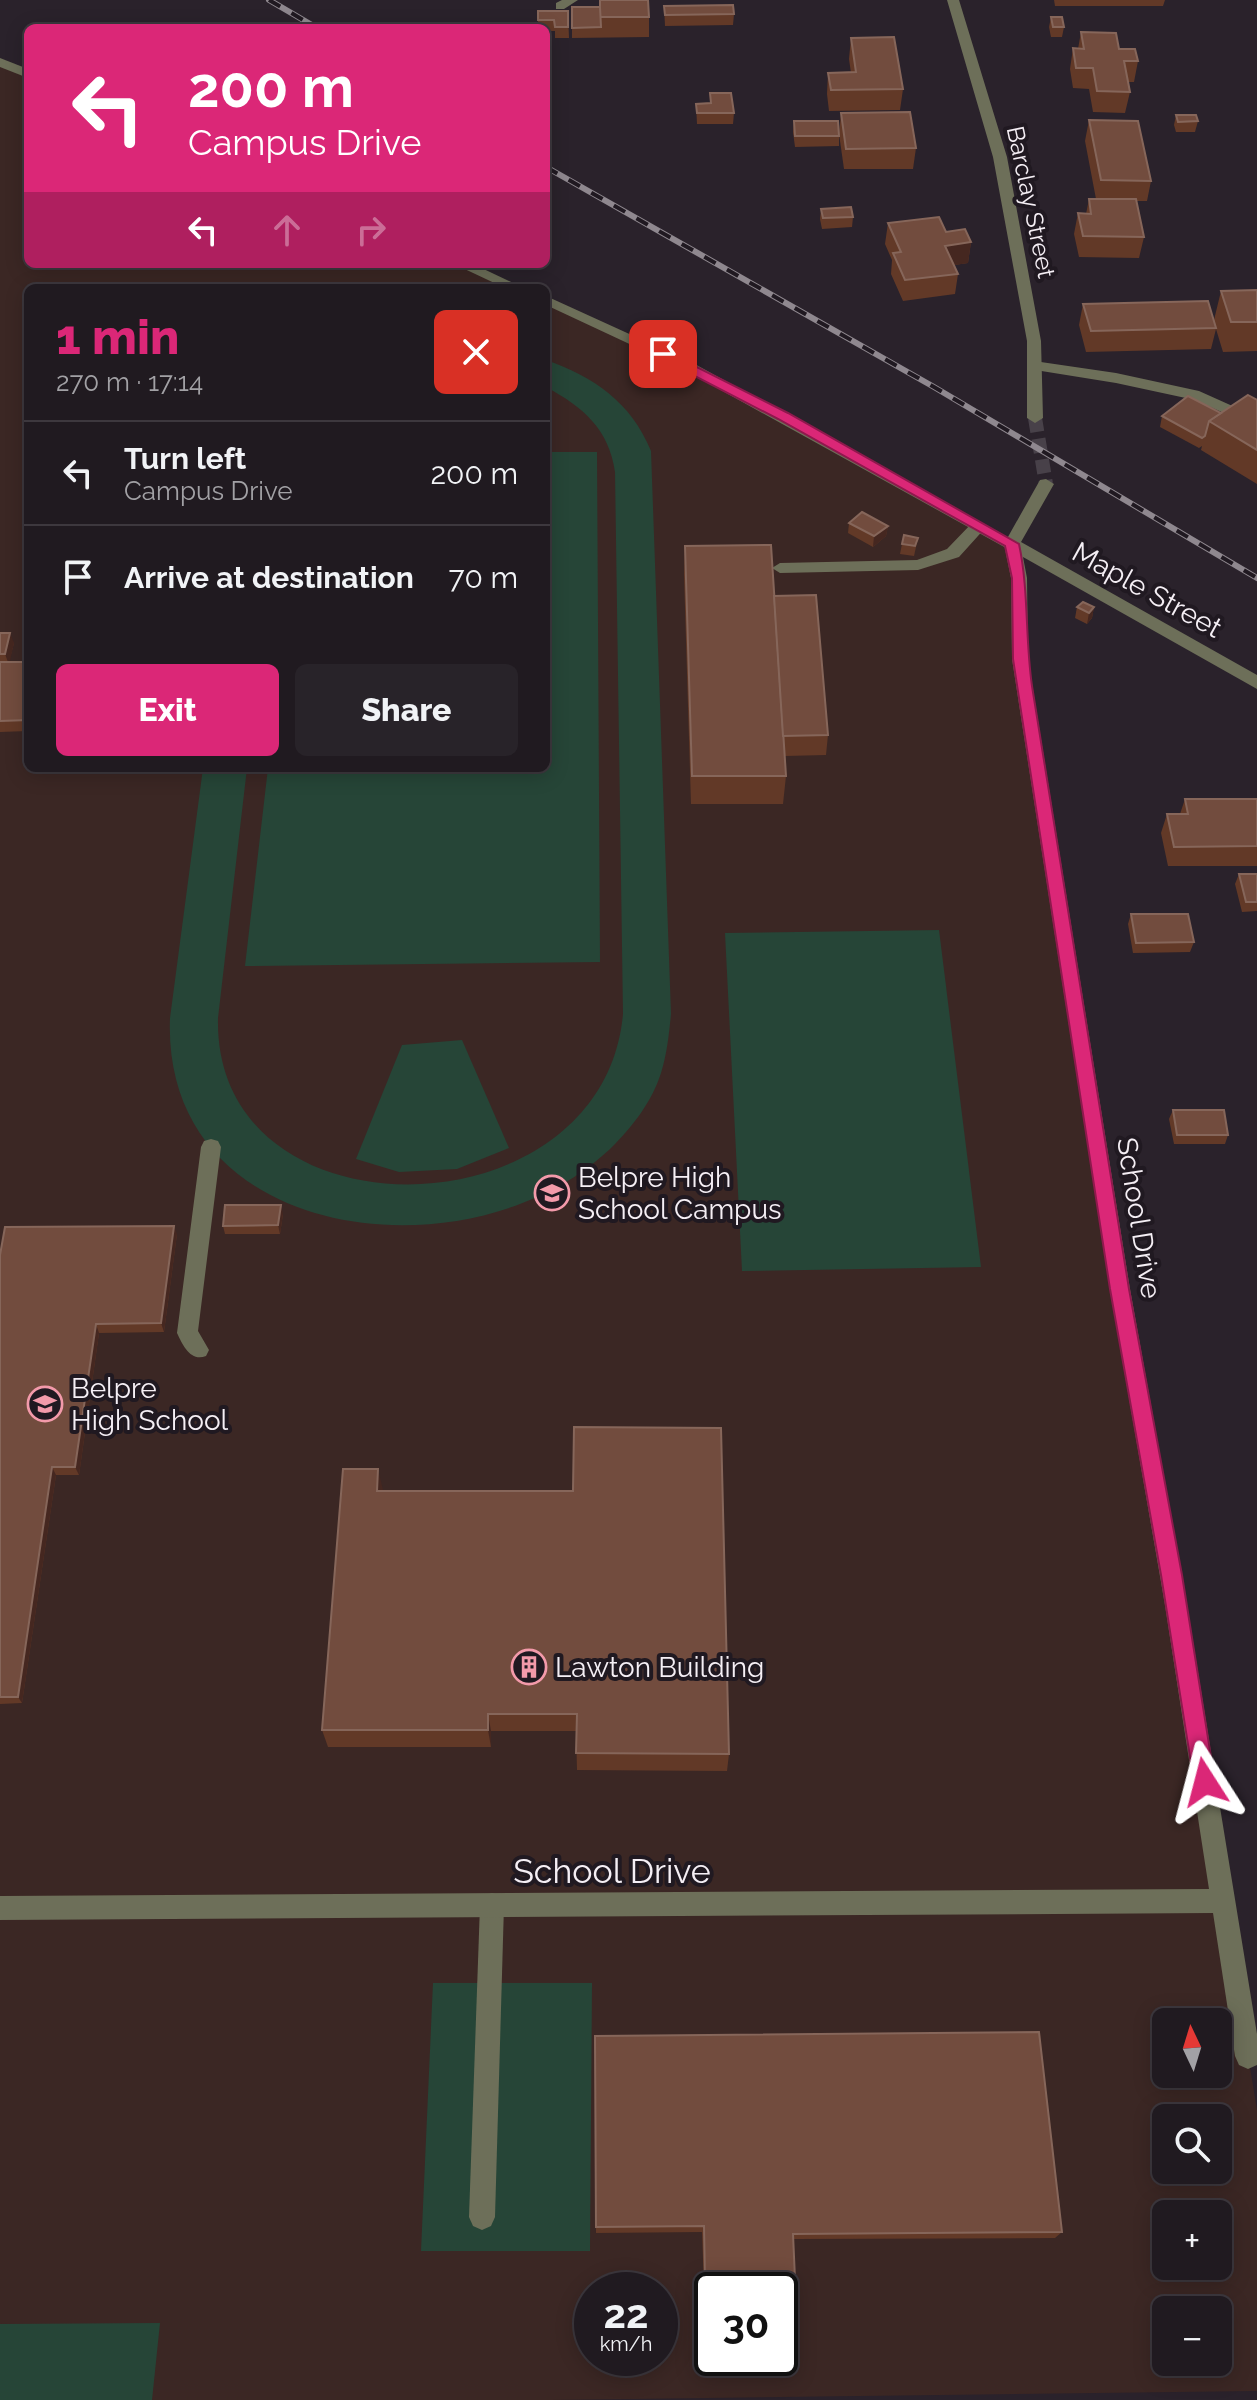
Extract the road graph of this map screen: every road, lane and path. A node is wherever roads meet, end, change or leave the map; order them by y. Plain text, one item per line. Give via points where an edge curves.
1 (953, 0) edge
2 (0, 62) edge
3 (24, 72) edge
4 (470, 268) edge
5 (508, 284) edge
6 (550, 302) edge
7 (1034, 366) junction
8 (1035, 418) tunnel mouth
9 (1257, 423) edge
10 (1046, 484) tunnel mouth
11 (979, 526) junction
12 (1012, 544) junction
13 (780, 568) dead end
14 (1257, 683) edge
15 (211, 1147) dead end
16 (199, 1350) dead end
17 (1223, 1901) junction
18 (492, 1905) junction
19 (0, 1908) edge
20 (1248, 2056) dead end
21 (482, 2217) dead end

1 - 7 street, Barclay Street via 1000,157 1034,341
2 - 3 street
4 - 5 street
6 - 11 street, Maple Street via 688,366
7 - 8 street, Barclay Street
7 - 9 street via 1199,396
10 - 12 street
11 - 12 street, Maple Street
11 - 13 street via 953,553 918,565
12 - 14 street, Maple Street
12 - 17 street, School Drive via 1019,578 1020,659
15 - 16 street via 187,1333
17 - 18 street, School Drive
17 - 20 street, School Drive
18 - 19 street, School Drive
18 - 21 street

